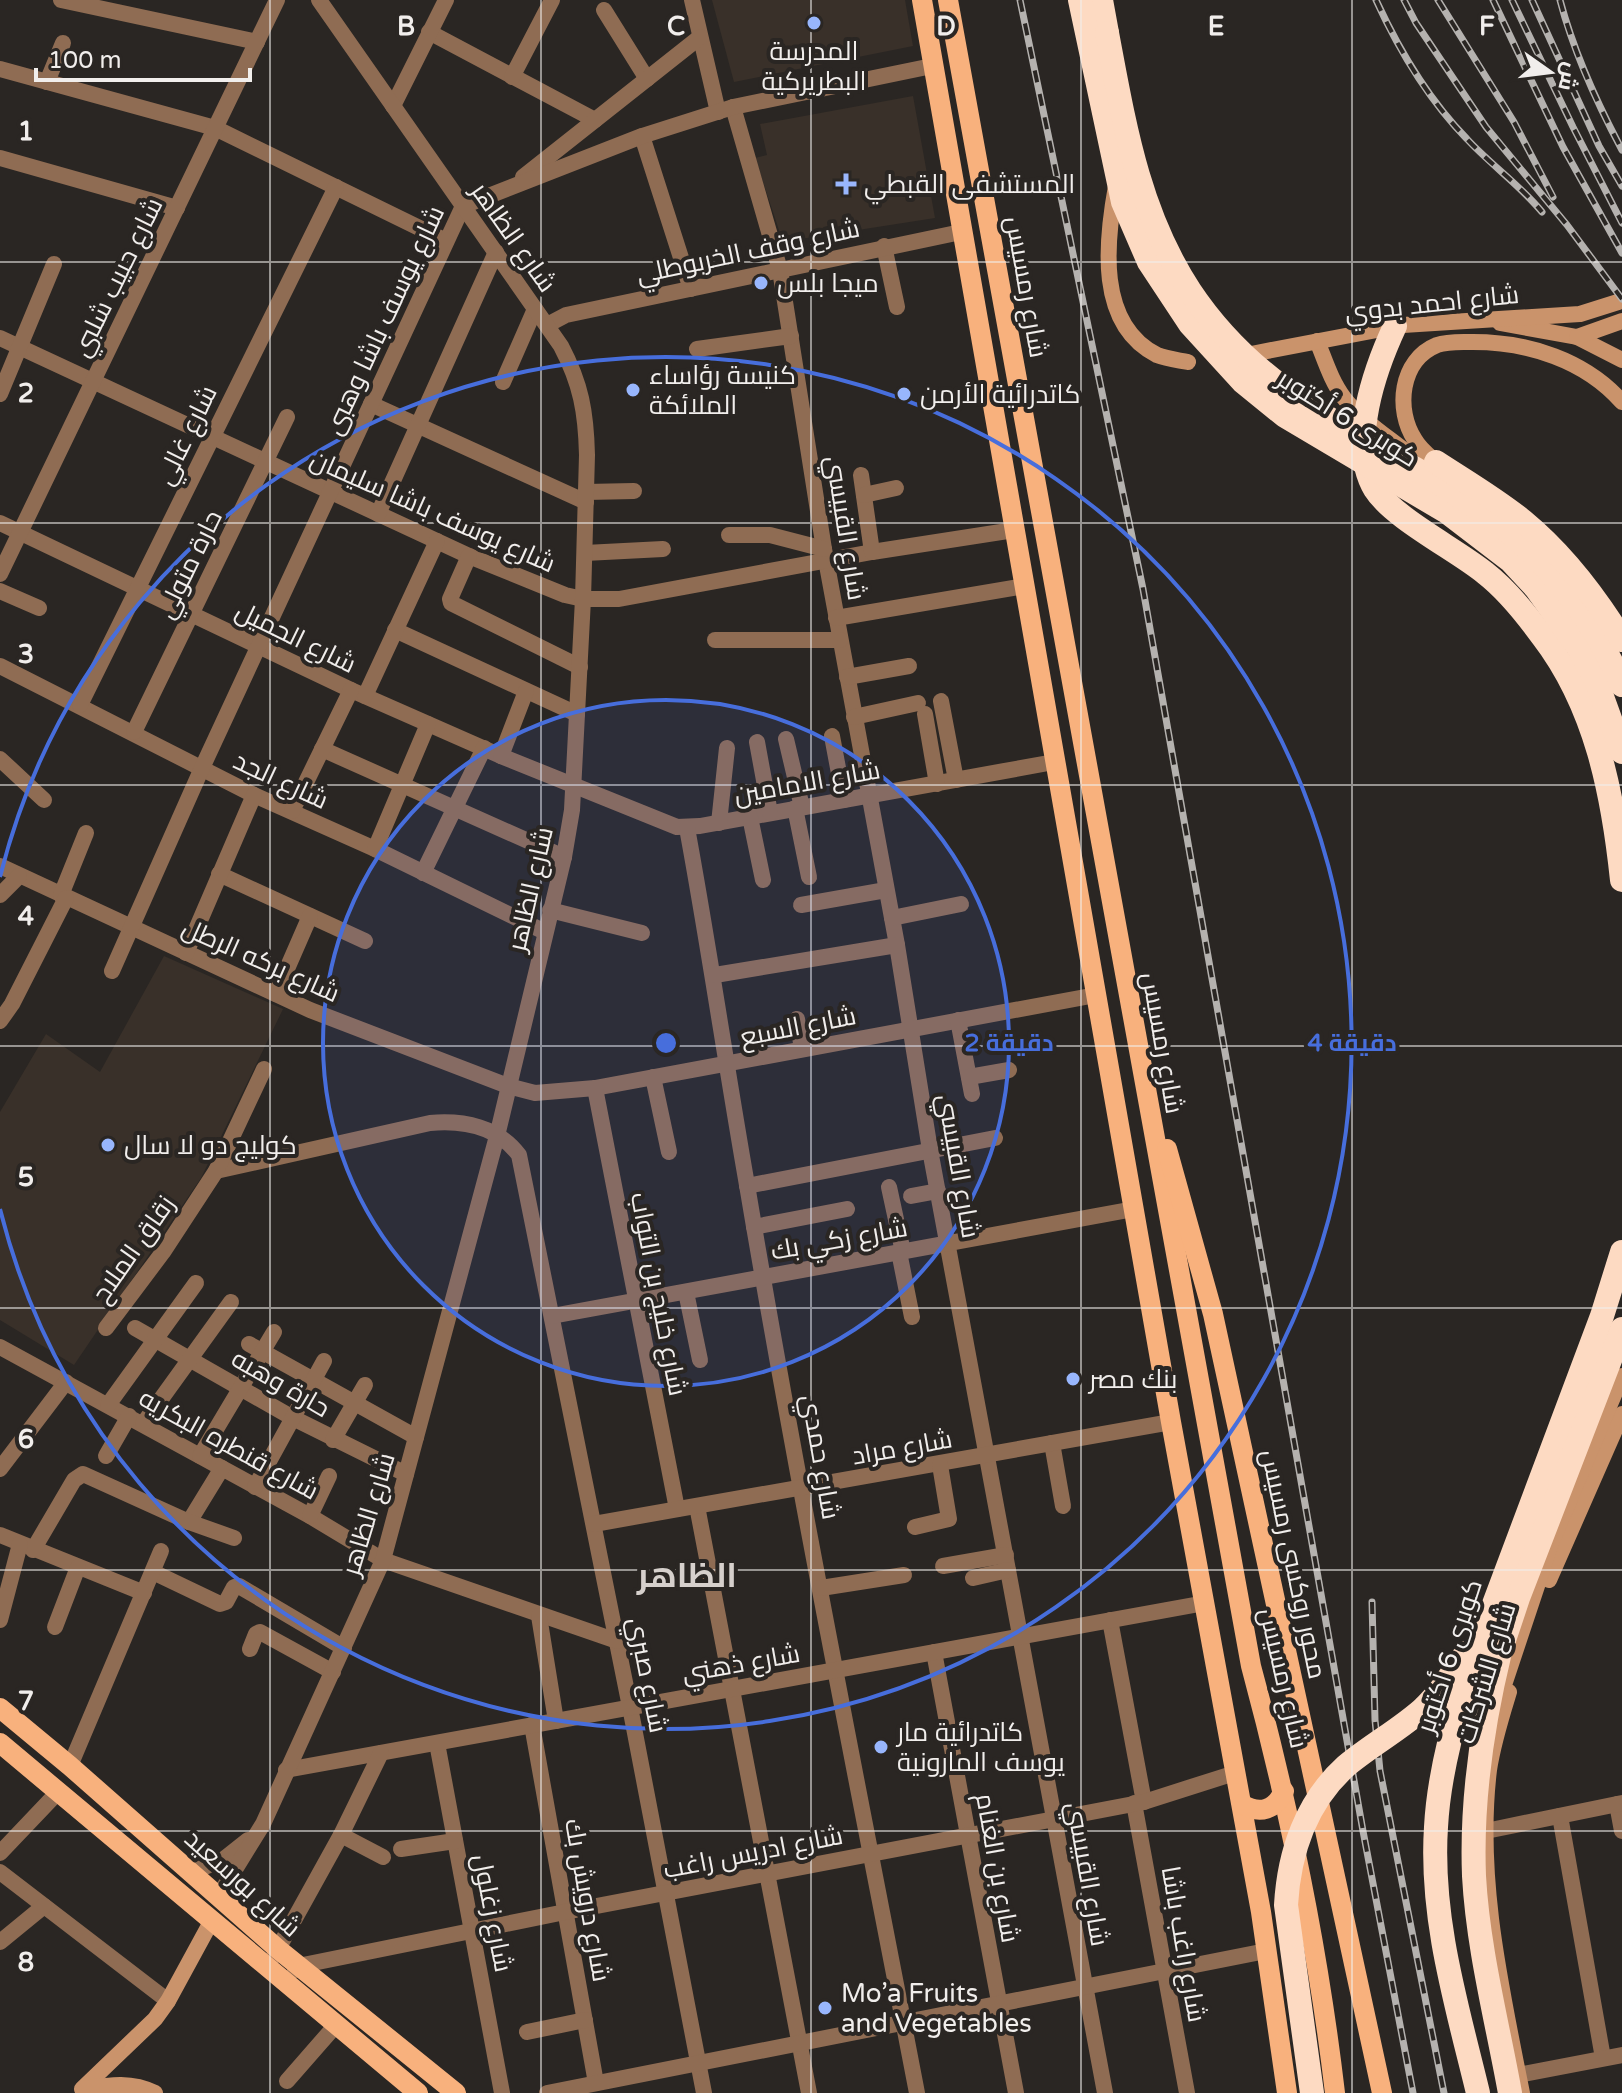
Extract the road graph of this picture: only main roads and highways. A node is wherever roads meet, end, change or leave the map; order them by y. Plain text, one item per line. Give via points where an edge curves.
1 (922, 0) edge
2 (948, 0) edge
3 (1080, 0) edge
4 (1089, 0) edge
5 (1101, 0) edge
6 (1618, 302) dead end
7 (1479, 318) junction
8 (1622, 321) edge
9 (1395, 326) junction
10 (1577, 337) junction
11 (1317, 341) junction
12 (1251, 354) dead end
13 (1622, 360) edge
14 (1188, 362) dead end
15 (1622, 402) edge
16 (1366, 420) junction
17 (1436, 462) joint
18 (1622, 625) edge
19 (1622, 640) edge
20 (1622, 685) edge
21 (1622, 722) edge
22 (1622, 752) edge
23 (1622, 880) edge
24 (1138, 1050) junction
25 (1622, 1252) edge
26 (1622, 1289) edge
27 (1618, 1324) edge
28 (1622, 1348) edge
29 (1622, 1359) edge
30 (1594, 1369) junction
31 (1622, 1376) edge
32 (1622, 1414) edge
33 (1486, 1624) junction
34 (0, 1708) edge
35 (0, 1743) edge
36 (1284, 1791) junction
37 (1242, 1804) junction
38 (1261, 1912) junction
39 (1310, 1914) junction
40 (211, 1922) junction
41 (291, 1974) junction
42 (1503, 2076) edge
43 (80, 2091) edge
44 (155, 2093) edge
45 (418, 2093) edge
46 (456, 2093) edge
47 (1287, 2093) edge
48 (1312, 2093) edge
49 (1335, 2093) edge
50 (1382, 2093) edge
51 (1478, 2093) edge
52 (1487, 2093) edge
53 (1519, 2093) edge

1 - 37 main road
2 - 24 main road, شارع رمسيس
3 - 22 highway, كوبرى 6 أكتوبر, bridge via 1123,202 1149,262 1190,324 1273,407 1447,512 1511,561 1578,647
4 - 14 main road via 1121,149 1108,247 1113,296 1128,328 1147,348
4 - 21 highway, bridge via 1121,170 1143,235 1168,285 1199,329 1266,396 1390,469 1497,541 1543,582 1587,642
5 - 20 highway, كوبرى 6 أكتوبر, bridge via 1141,192 1171,260 1212,321 1292,397 1460,497 1523,544 1575,602
6 - 7 main road, شارع احمد بدوي via 1580,314
7 - 9 main road, شارع احمد بدوي
7 - 10 main road
8 - 10 main road
9 - 11 main road, شارع احمد بدوي
9 - 16 highway via 1380,358
10 - 13 main road
11 - 12 main road, شارع احمد بدوي
11 - 16 main road via 1343,397
15 - 17 main road via 1587,370 1556,356 1488,342 1439,344 1414,362 1403,391 1410,431
16 - 18 main road via 1523,534 1600,615
16 - 23 highway via 1369,476 1386,503 1487,574 1545,638 1567,675 1599,749
17 - 19 highway, bridge via 1523,521 1569,566
24 - 36 main road, شارع رمسيس via 1251,1666
24 - 50 main road, محور روكسى رمسيس via 1213,1314
25 - 33 highway, كوبرى 6 أكتوبر
26 - 27 highway
27 - 28 main road
27 - 29 main road via 1612,1341
27 - 30 highway
27 - 42 highway, كوبرى 6 أكتوبر, bridge via 1518,1598 1486,1707 1475,1806 1474,1877
29 - 30 main road
30 - 42 highway via 1494,1629 1451,1807 1459,1937
31 - 53 main road, شارع الشركات via 1552,1541 1484,1764 1483,1899
32 - 42 main road, شارع الشركات via 1540,1601 1494,1745 1487,1882
33 - 48 highway, bridge via 1425,1707 1327,1786 1298,1838 1286,1905
33 - 51 highway, كوبرى 6 أكتوبر via 1457,1708 1436,1826 1436,1886 1447,1963
34 - 41 main road, شارع بورسعيد via 279,1950
35 - 40 main road, شارع بورسعيد
36 - 37 main road via 1279,1801 1262,1811
36 - 39 main road, شارع رمسيس
37 - 38 main road
38 - 39 main road via 1286,1898
38 - 47 main road
39 - 49 main road, شارع رمسيس
40 - 41 main road, شارع بورسعيد via 264,1966
40 - 43 main road via 168,2001 140,2036
41 - 45 main road, شارع بورسعيد via 336,2025
41 - 46 main road, شارع بورسعيد
42 - 52 highway
42 - 53 main road, شارع الشركات
43 - 44 main road via 121,2084

